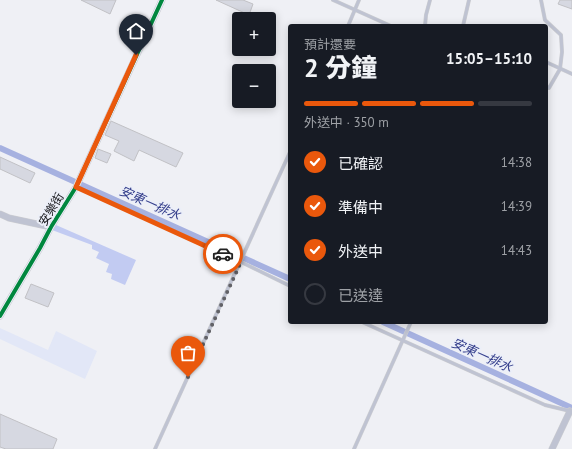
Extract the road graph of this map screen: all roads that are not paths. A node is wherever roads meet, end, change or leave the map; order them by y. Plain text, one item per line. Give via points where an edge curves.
1 (162, 0) edge
2 (333, 0) edge
3 (360, 0) edge
4 (430, 0) edge
5 (469, 0) edge
6 (541, 0) edge
7 (355, 10) junction
8 (349, 24) edge
9 (386, 24) edge
10 (425, 24) edge
11 (463, 24) edge
12 (548, 63) edge
13 (560, 68) junction
14 (572, 74) edge
15 (548, 88) edge
16 (288, 156) edge
17 (76, 187) junction
18 (0, 214) edge
19 (51, 227) junction
20 (241, 262) junction
21 (288, 285) edge
22 (0, 316) edge
23 (366, 324) edge
24 (410, 324) edge
25 (403, 341) junction
26 (571, 410) edge
27 (155, 449) edge
28 (354, 449) edge
29 (552, 449) edge

1 - 17 street, 安樂街
2 - 7 lane
3 - 7 lane
4 - 10 lane
5 - 11 lane
6 - 13 lane via 545,20 561,35
7 - 8 lane
7 - 9 lane
12 - 13 lane
13 - 14 lane
13 - 15 lane
16 - 20 lane
17 - 19 street, 安樂街
17 - 20 lane
18 - 19 street
19 - 22 street, 安樂街
20 - 21 lane
20 - 27 lane
23 - 25 lane
24 - 25 lane
25 - 26 lane via 545,405
25 - 28 lane
26 - 29 street

